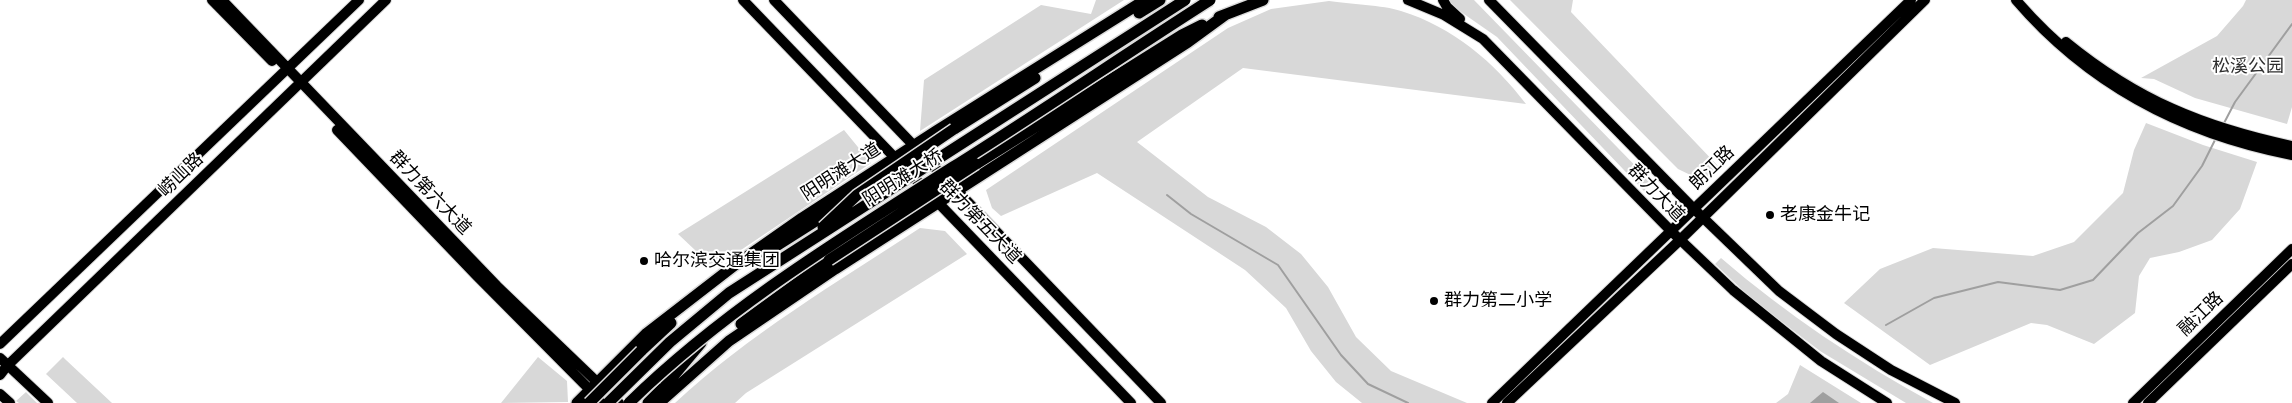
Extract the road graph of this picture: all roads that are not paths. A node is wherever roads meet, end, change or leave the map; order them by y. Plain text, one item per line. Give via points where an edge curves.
1 (212, 0) edge
2 (222, 0) edge
3 (359, 0) edge
4 (386, 0) edge
5 (742, 0) edge
6 (774, 0) edge
7 (1145, 0) edge
8 (1159, 0) edge
9 (1185, 0) edge
10 (1210, 0) edge
11 (1264, 0) edge
12 (1408, 0) edge
13 (1443, 0) edge
14 (1484, 0) edge
15 (1489, 0) edge
16 (1912, 0) edge
17 (1925, 0) edge
18 (2016, 0) edge
19 (2025, 0) edge
20 (1497, 10) junction
21 (1225, 15) junction
22 (1483, 39) junction
23 (286, 71) junction
24 (298, 84) junction
25 (2184, 119) junction
26 (2244, 139) junction
27 (914, 146) junction
28 (2292, 146) edge
29 (2292, 154) edge
30 (895, 158) junction
31 (958, 190) junction
32 (857, 194) junction
33 (939, 203) junction
34 (1693, 208) junction
35 (1703, 218) junction
36 (1671, 232) junction
37 (866, 236) junction
38 (1680, 240) junction
39 (806, 243) junction
40 (2292, 249) edge
41 (818, 255) junction
42 (2292, 264) edge
43 (708, 309) junction
44 (716, 325) junction
45 (0, 344) edge
46 (641, 351) junction
47 (4, 362) edge
48 (0, 375) edge
49 (665, 386) junction
50 (593, 387) junction
51 (0, 394) edge
52 (10, 403) edge
53 (48, 403) edge
54 (578, 403) edge
55 (589, 403) edge
56 (603, 403) edge
57 (608, 403) edge
58 (619, 403) edge
59 (629, 403) edge
60 (648, 403) edge
61 (659, 403) edge
62 (1131, 403) edge
63 (1161, 403) edge
64 (1492, 403) edge
65 (1507, 403) edge
66 (1887, 403) edge
67 (1955, 403) edge
68 (2134, 403) edge
69 (2148, 403) edge

1 - 23 main road, 群力第六大道
2 - 23 main road, 群力第六大道
3 - 23 main road, 崂山路
4 - 24 main road, 崂山路
5 - 30 main road, 群力第五大道
6 - 27 main road, 群力第五大道
7 - 27 highway, 阳明滩大道
8 - 32 highway, bridge
9 - 39 highway, 阳明滩大桥, bridge
10 - 41 highway, 阳明滩大桥, bridge
11 - 21 highway
12 - 22 main road, 群力大道 via 1444,15
13 - 22 main road
14 - 20 main road
15 - 20 main road, 群力大道
16 - 34 main road, 朗江路
17 - 35 main road, 朗江路
18 - 25 main road via 2051,37 2100,77 2153,109
19 - 25 main road via 2061,37 2107,72
20 - 34 main road, 群力大道
21 - 31 highway
21 - 37 highway, bridge via 1182,35
22 - 36 main road, 群力大道
23 - 24 main road, 群力第六大道
23 - 45 main road, 崂山路
24 - 47 main road, 崂山路
24 - 50 main road, 群力第六大道
25 - 26 main road
26 - 28 main road
26 - 29 main road
27 - 30 highway, 阳明滩大道
27 - 31 main road, 群力第五大道
30 - 33 main road, 群力第五大道
30 - 50 highway, 阳明滩大道 via 697,292 647,333
31 - 33 highway
31 - 63 main road, 群力第五大道
32 - 39 highway, bridge
32 - 46 highway, bridge via 712,290
33 - 61 highway via 729,341
33 - 62 main road, 群力第五大道
34 - 35 main road, 群力大道
34 - 36 main road, 朗江路
35 - 38 main road, 朗江路
35 - 67 main road, 群力大道 via 1779,291 1836,334 1891,370
36 - 38 main road, 群力大道
36 - 64 main road, 朗江路
37 - 41 highway, bridge
37 - 49 highway, bridge via 728,334
38 - 65 main road, 朗江路
38 - 66 main road, 群力大道 via 1752,307 1820,361
39 - 43 highway, 阳明滩大桥, bridge
40 - 68 main road, 融江路
41 - 44 highway, 阳明滩大桥, bridge
42 - 69 main road, 融江路
43 - 46 highway, bridge
43 - 57 highway, 阳明滩大桥, bridge
44 - 49 highway, bridge
44 - 59 highway, 阳明滩大桥, bridge
46 - 55 highway, bridge
47 - 48 main road, 崂山路
47 - 53 main road
49 - 60 highway
50 - 54 highway, 阳明滩大道
50 - 56 main road, 群力第六大道
50 - 58 main road, 群力第六大道
51 - 52 main road

